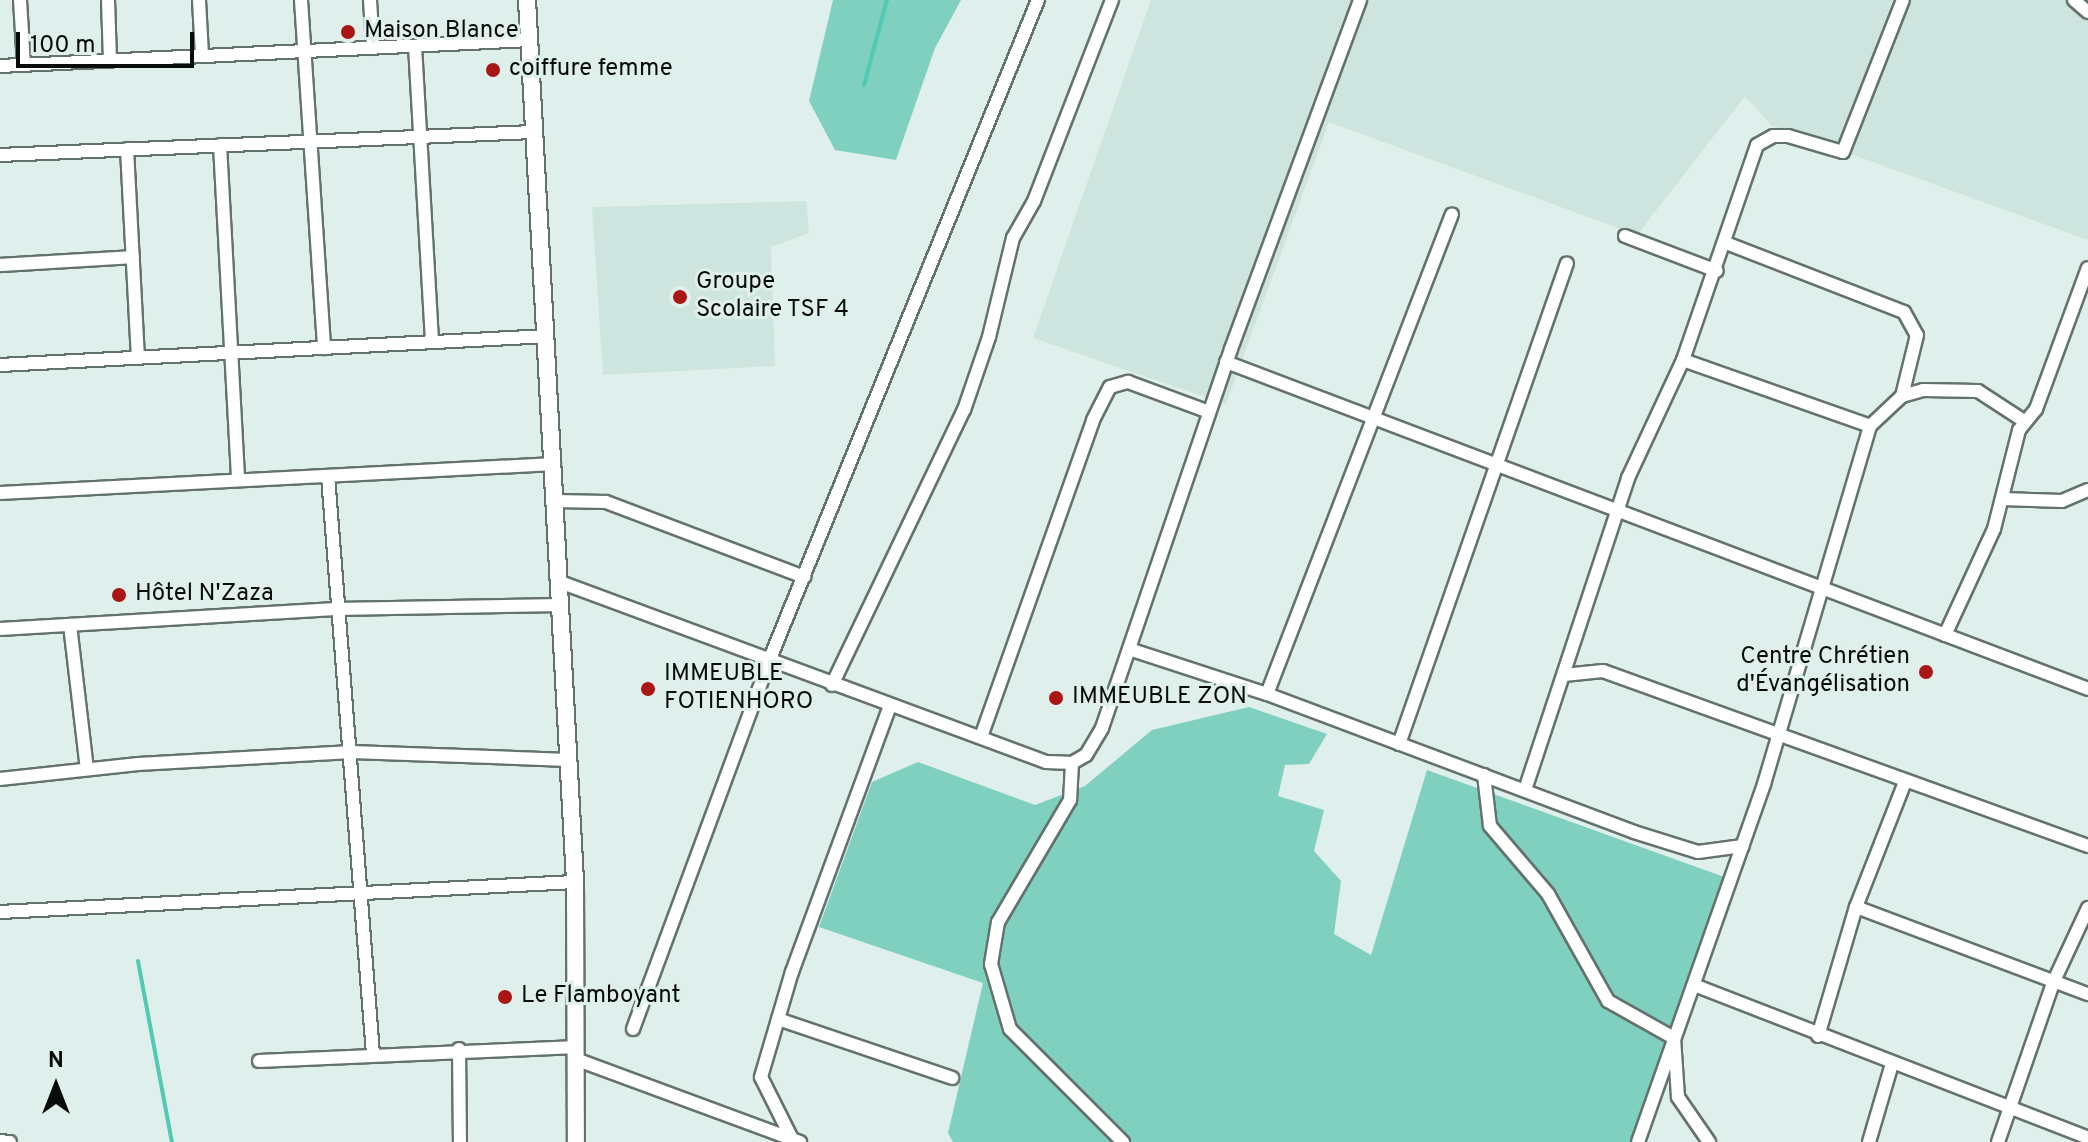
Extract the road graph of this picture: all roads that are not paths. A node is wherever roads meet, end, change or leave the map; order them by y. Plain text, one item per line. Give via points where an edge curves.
1 (20, 0) edge
2 (108, 0) edge
3 (199, 0) edge
4 (301, 0) edge
5 (370, 0) edge
6 (527, 0) edge
7 (1038, 0) edge
8 (1112, 0) edge
9 (1360, 0) edge
10 (1903, 0) edge
11 (2074, 0) edge
12 (2088, 12) edge
13 (530, 40) junction
14 (415, 46) junction
15 (373, 48) junction
16 (305, 52) junction
17 (202, 56) junction
18 (110, 61) junction
19 (24, 65) junction
20 (0, 66) edge
21 (533, 132) junction
22 (420, 136) junction
23 (310, 141) junction
24 (220, 145) junction
25 (127, 149) junction
26 (0, 155) edge
27 (1452, 214) dead end
28 (1625, 236) dead end
29 (1726, 243) junction
30 (133, 257) junction
31 (1567, 263) dead end
32 (0, 265) edge
33 (2088, 268) edge
34 (1717, 271) junction
35 (547, 336) junction
36 (432, 342) junction
37 (324, 348) junction
38 (231, 352) junction
39 (138, 357) junction
40 (1683, 360) junction
41 (1226, 362) junction
42 (0, 365) edge
43 (1902, 396) junction
44 (1209, 412) junction
45 (1373, 416) junction
46 (2024, 421) junction
47 (1870, 426) junction
48 (554, 464) junction
49 (1495, 466) junction
50 (328, 476) junction
51 (238, 480) junction
52 (2088, 490) edge
53 (0, 493) edge
54 (2002, 499) junction
55 (556, 501) junction
56 (1620, 512) junction
57 (804, 577) junction
58 (560, 582) junction
59 (1825, 589) junction
60 (561, 605) junction
61 (335, 609) junction
62 (70, 625) junction
63 (0, 629) edge
64 (1945, 635) junction
65 (1129, 649) junction
66 (769, 661) junction
67 (1564, 675) junction
68 (832, 685) junction
69 (2088, 689) edge
70 (1267, 694) junction
71 (890, 705) junction
72 (981, 737) junction
73 (1774, 737) junction
74 (1399, 744) junction
75 (352, 752) junction
76 (568, 760) junction
77 (1072, 763) junction
78 (87, 769) junction
79 (1484, 775) junction
80 (0, 779) edge
81 (1905, 782) junction
82 (1525, 790) junction
83 (1743, 846) junction
84 (2088, 846) edge
85 (575, 882) junction
86 (360, 894) junction
87 (1856, 907) junction
88 (2088, 908) edge
89 (0, 912) edge
90 (2053, 983) junction
91 (1694, 985) junction
92 (2088, 994) edge
93 (778, 1019) junction
94 (633, 1029) dead end
95 (1818, 1036) junction
96 (1674, 1038) junction
97 (459, 1049) junction
98 (373, 1054) junction
99 (577, 1054) junction
100 (259, 1061) dead end
101 (1892, 1064) junction
102 (952, 1078) dead end
103 (2010, 1111) junction
104 (2088, 1138) edge
105 (796, 1140) edge
106 (0, 1141) edge
107 (10, 1142) edge
108 (460, 1142) edge
109 (576, 1142) edge
110 (1123, 1142) edge
111 (1638, 1142) edge
112 (1709, 1142) edge
113 (1869, 1142) edge
114 (1998, 1142) edge

1 - 19 street
2 - 18 street
3 - 17 street
4 - 16 street
5 - 15 street
6 - 13 street
7 - 57 street
8 - 68 street via 1034,201 1013,238 989,337 964,410
9 - 41 street
10 - 29 street via 1843,152 1788,136 1773,136 1757,145
11 - 12 street
13 - 14 street
13 - 21 street
14 - 15 street
14 - 22 street
15 - 16 street
16 - 17 street
16 - 23 street
17 - 18 street
18 - 19 street
19 - 20 street
21 - 22 street
21 - 35 street
22 - 23 street
22 - 36 street
23 - 24 street
23 - 37 street
24 - 25 street
24 - 38 street
25 - 26 street
25 - 30 street
27 - 45 street
28 - 34 street
29 - 34 street
29 - 43 street via 1904,312 1917,335
30 - 32 street
30 - 39 street
31 - 49 street
33 - 46 street via 2036,409
34 - 40 street
35 - 36 street
35 - 48 street
36 - 37 street
37 - 38 street
38 - 39 street
38 - 51 street
39 - 42 street
40 - 47 street
40 - 56 street via 1628,478
41 - 44 street
41 - 45 street
43 - 46 street via 1923,390 1978,391
43 - 47 street
44 - 65 street
44 - 72 street via 1128,382 1110,387 1088,433
45 - 49 street
45 - 70 street
46 - 54 street
47 - 59 street
48 - 50 street
48 - 55 street
49 - 56 street
49 - 74 street
50 - 51 street
50 - 61 street
51 - 53 street
52 - 54 street via 2062,501
54 - 64 street via 1981,560
55 - 57 street via 606,502
55 - 58 street
56 - 59 street
56 - 67 street
57 - 66 street
58 - 60 street
58 - 66 street
59 - 64 street
59 - 73 street
60 - 61 street
60 - 76 street
61 - 62 street
61 - 75 street
62 - 63 street
62 - 78 street
64 - 69 street
65 - 70 street
65 - 77 street via 1098,736 1086,755
66 - 68 street
66 - 94 street
67 - 73 street via 1603,671
67 - 82 street
68 - 71 street
70 - 74 street
71 - 72 street
71 - 93 street
72 - 77 street via 1046,762
73 - 81 street
73 - 83 street
74 - 79 street
75 - 76 street
75 - 78 street
75 - 86 street
76 - 85 street
77 - 110 street via 1070,800 998,922 991,964 1010,1029
78 - 80 street
79 - 82 street
79 - 96 street via 1490,826 1542,886 1608,1001
81 - 84 street
81 - 87 street
82 - 83 street via 1698,852
83 - 91 street
85 - 86 street
85 - 99 street
86 - 89 street
86 - 98 street
87 - 90 street
87 - 95 street
88 - 90 street
90 - 92 street
90 - 103 street
91 - 95 street
91 - 96 street
93 - 102 street
93 - 105 street via 760,1084
95 - 101 street
96 - 111 street
96 - 112 street via 1678,1097
97 - 98 street
97 - 99 street
97 - 108 street
98 - 100 street
99 - 105 street
99 - 109 street
101 - 103 street
101 - 113 street
103 - 104 street
103 - 114 street
106 - 107 street

